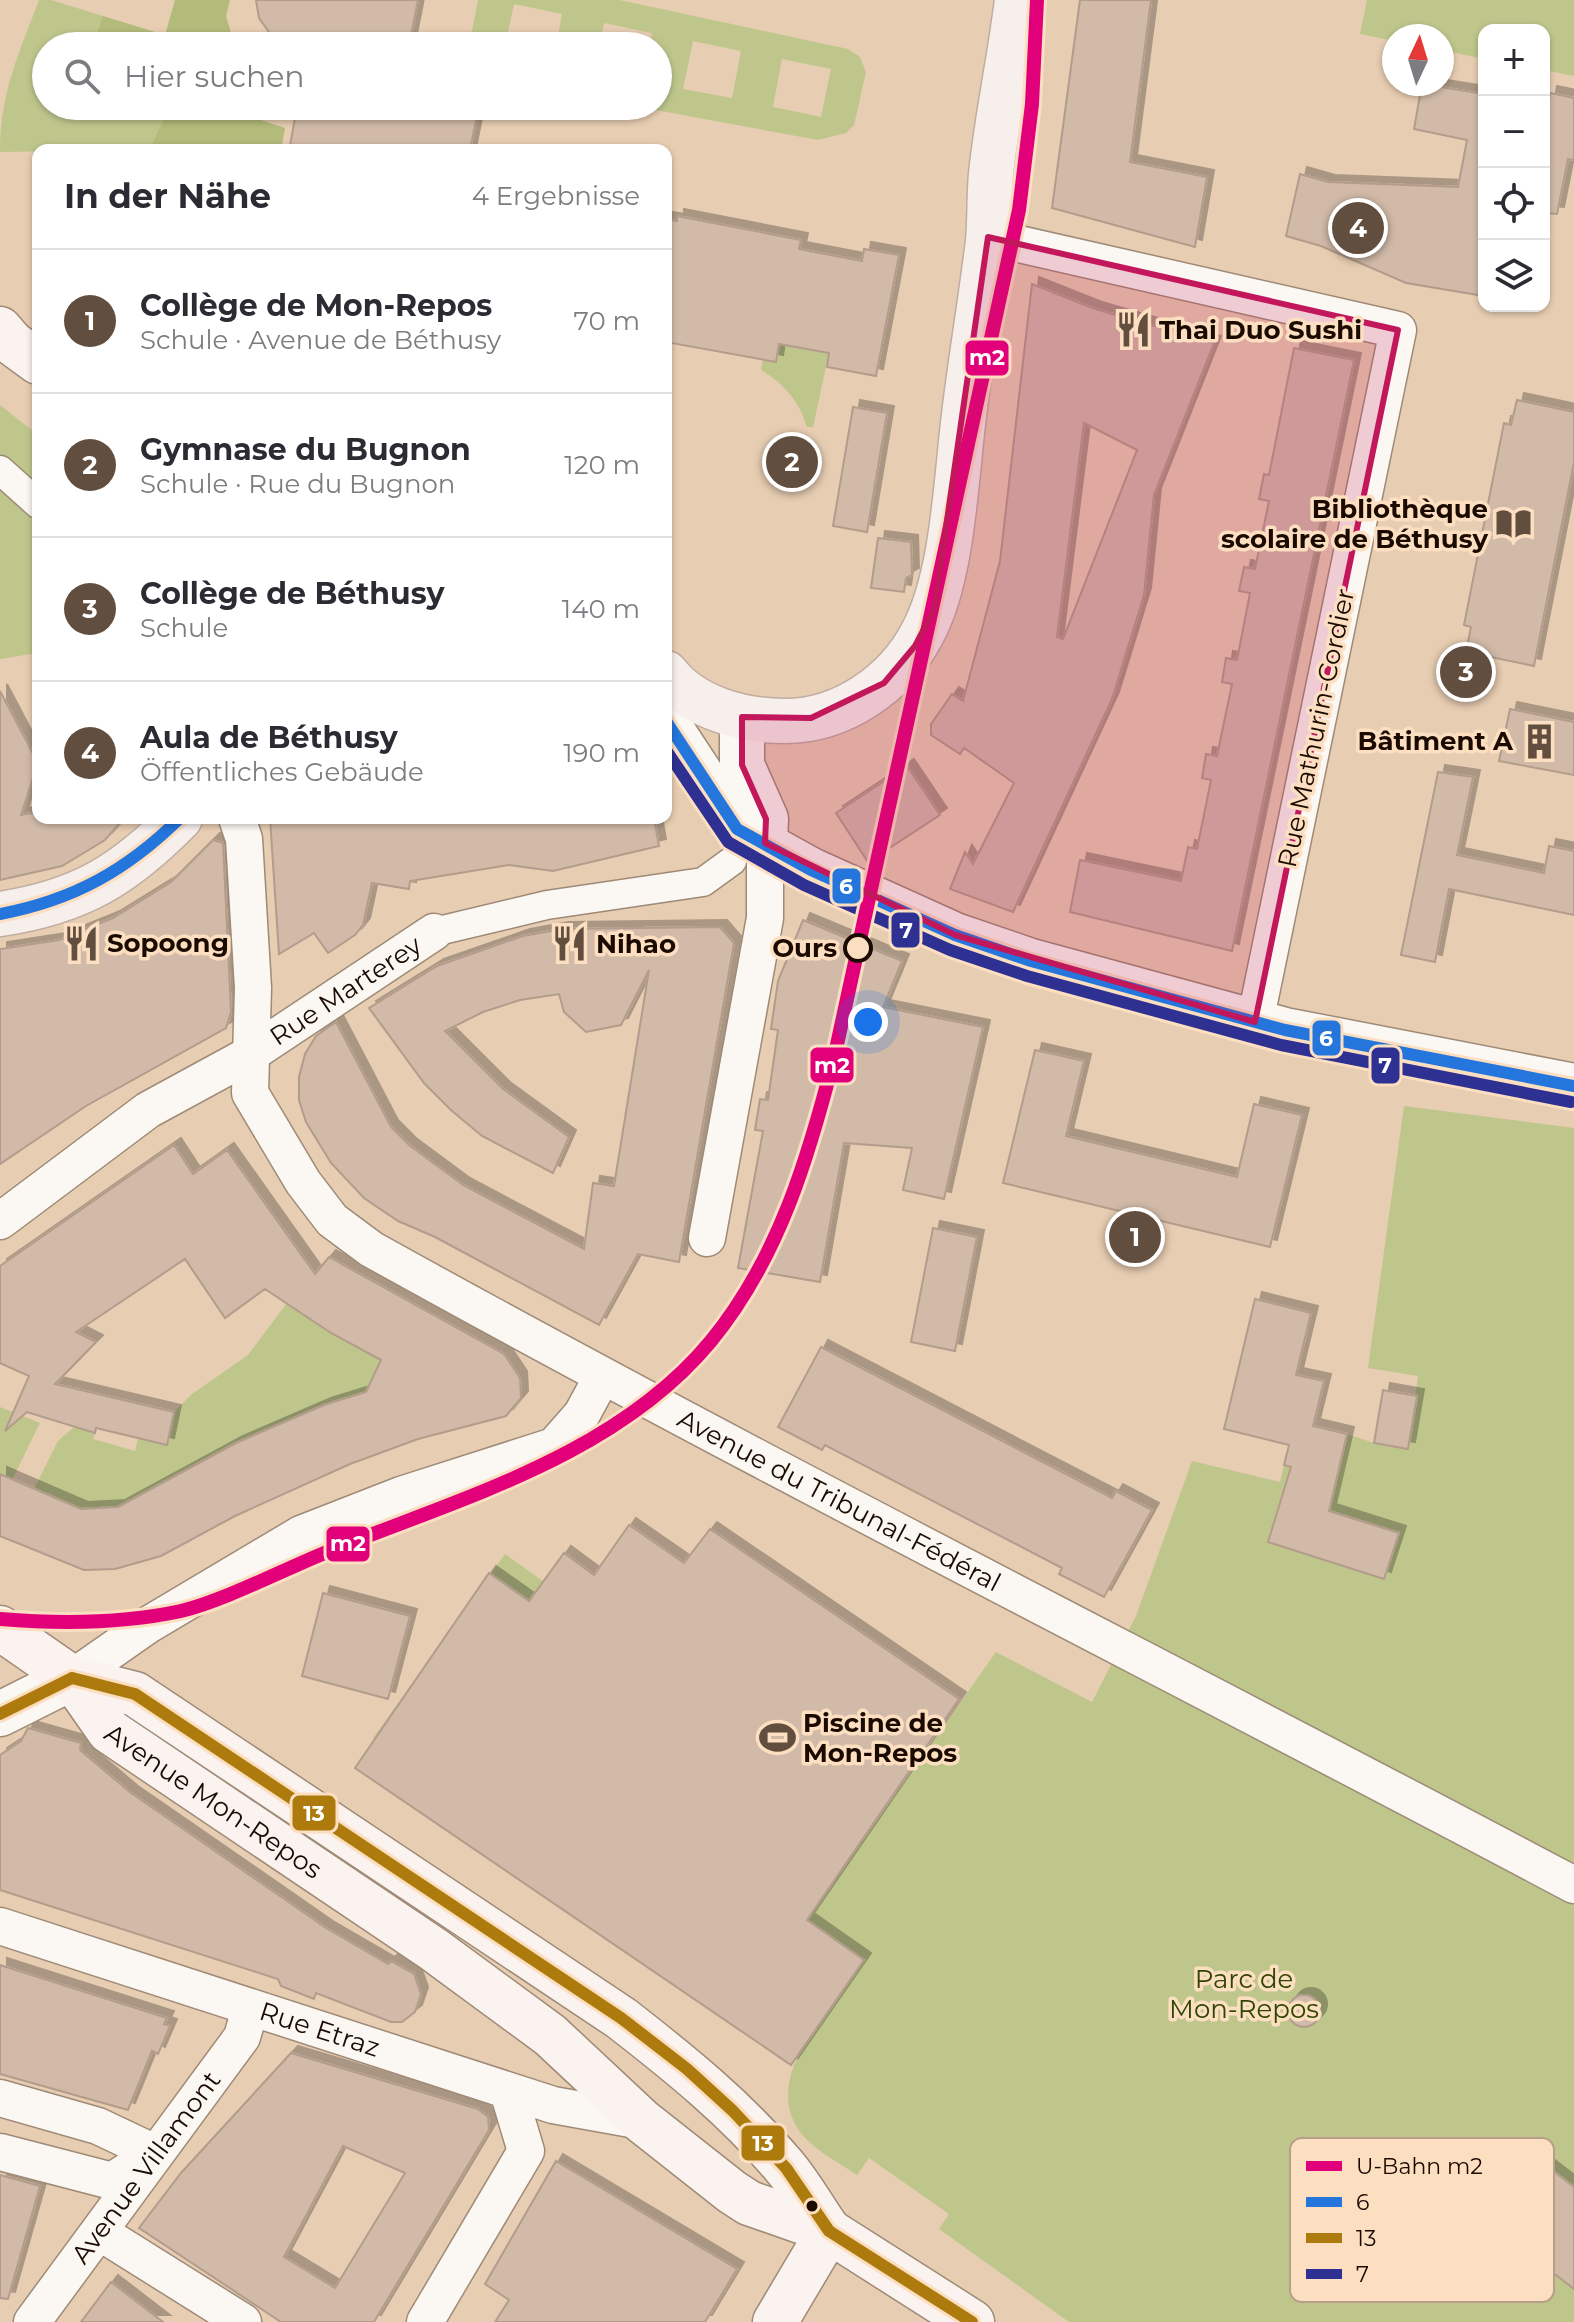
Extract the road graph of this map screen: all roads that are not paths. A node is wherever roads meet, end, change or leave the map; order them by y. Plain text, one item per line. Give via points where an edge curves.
1 (1017, 0) edge
2 (988, 237) junction
3 (0, 470) edge
4 (32, 499) edge
5 (672, 681) edge
6 (742, 717) junction
7 (672, 730) edge
8 (173, 824) edge
9 (239, 824) edge
10 (749, 852) junction
11 (0, 914) edge
12 (434, 932) joint
13 (1255, 1022) junction
14 (249, 1055) junction
15 (1574, 1086) edge
16 (0, 1221) edge
17 (707, 1238) dead end
18 (602, 1377) junction
19 (0, 1628) edge
20 (72, 1678) junction
21 (0, 1714) edge
22 (1574, 1885) edge
23 (0, 1926) edge
24 (250, 2009) junction
25 (508, 2091) junction
26 (0, 2098) edge
27 (642, 2121) junction
28 (0, 2152) edge
29 (155, 2153) junction
30 (829, 2231) junction
31 (101, 2233) junction
32 (32, 2322) edge
33 (243, 2322) edge
34 (425, 2322) edge
35 (775, 2322) edge
36 (972, 2322) edge

1 - 2 main road via 991,176
2 - 6 main road via 934,610 915,646 884,683 844,708 789,721
2 - 13 street, Rue Mathurin-Cordier via 1398,330
3 - 4 street
5 - 6 main road via 721,711
6 - 10 street via 742,765 766,819
7 - 10 street
8 - 11 main road via 114,877 43,908
9 - 14 street, Avenue du Tribunal-Fédéral via 253,988
10 - 12 street, Rue Marterey via 703,882 547,905
10 - 13 street via 811,870 1031,961
10 - 17 street via 765,918
12 - 14 street, Rue Marterey
13 - 15 street
14 - 16 street, Rue Marterey via 148,1110
14 - 18 street, Avenue du Tribunal-Fédéral via 250,1093 257,1110 332,1220 371,1249
18 - 20 street via 582,1414 554,1446 301,1534 148,1625
18 - 22 street, Avenue du Tribunal-Fédéral
19 - 20 main road
20 - 21 street
20 - 27 main road, Avenue Mon-Repos via 109,1731 456,1966 550,2035
20 - 30 main road, Avenue Mon-Repos via 135,1694 621,2018 733,2111 786,2168
23 - 24 street, Rue Etraz
24 - 25 street, Rue Etraz
24 - 29 street, Avenue Villamont via 242,2037
25 - 27 street, Rue Etraz
25 - 34 street via 526,2151
26 - 29 street via 98,2126
27 - 30 main road, Avenue Mon-Repos via 749,2203
28 - 29 street via 112,2181
29 - 31 street, Avenue Villamont
30 - 35 main road
30 - 36 main road, Avenue Mon-Repos
31 - 32 street, Avenue Villamont
31 - 33 street

